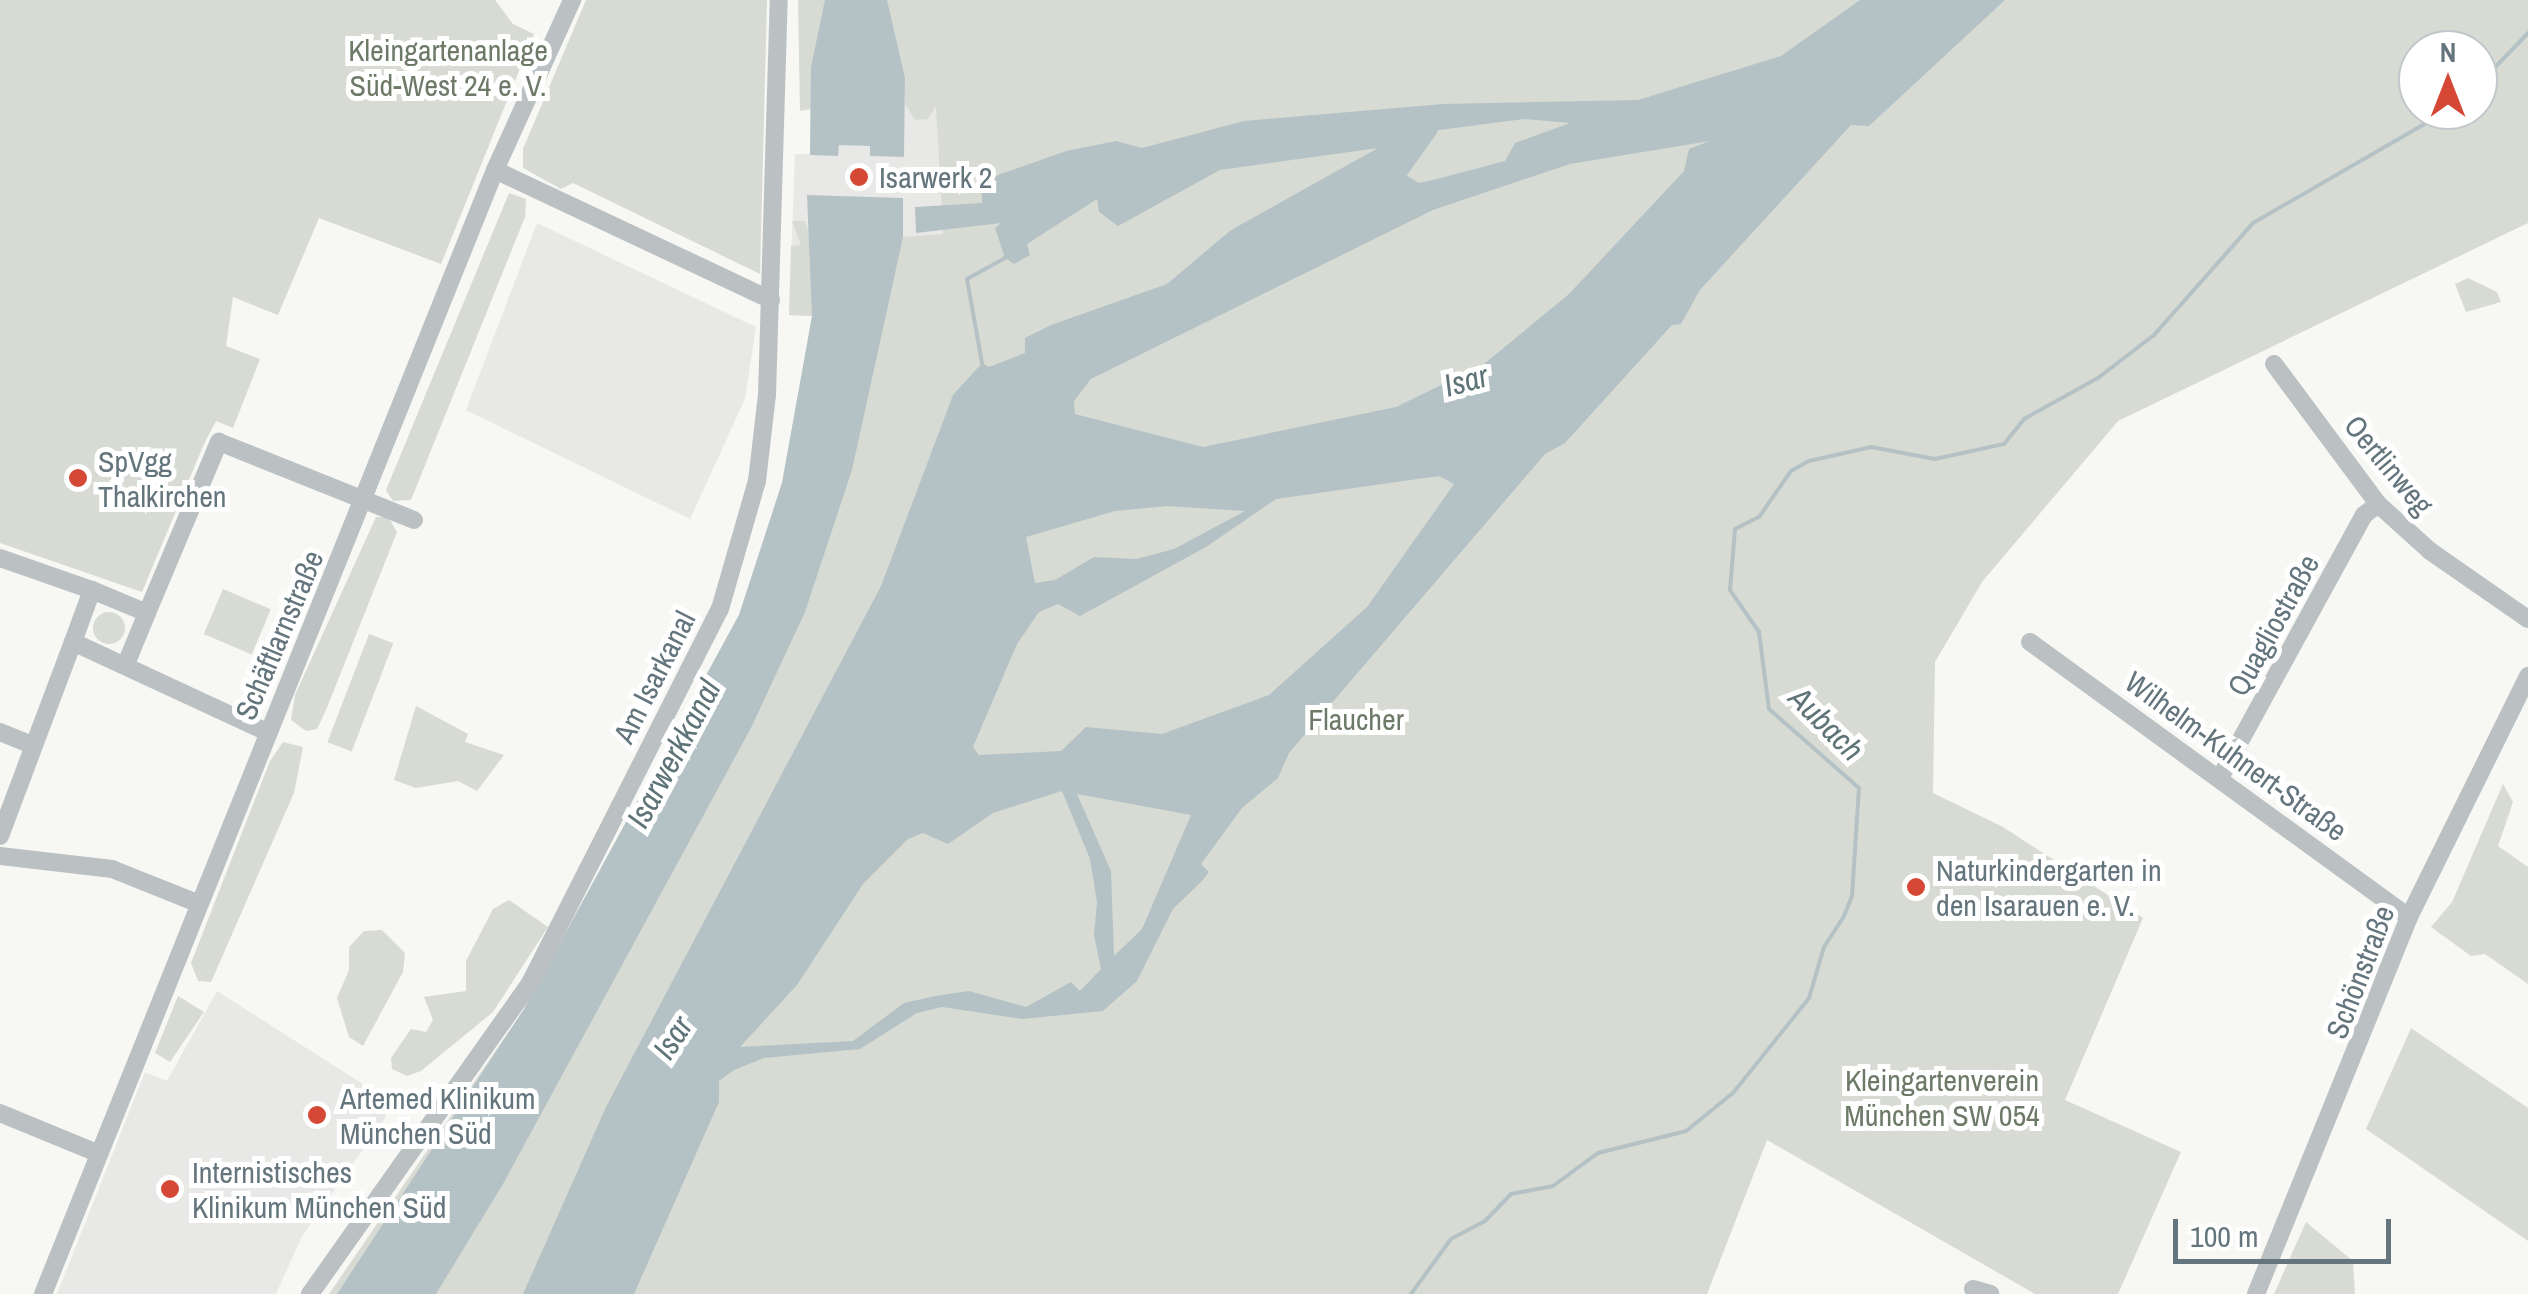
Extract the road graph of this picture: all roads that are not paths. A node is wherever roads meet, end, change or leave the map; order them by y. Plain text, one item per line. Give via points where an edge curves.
1 (572, 0) edge
2 (779, 0) edge
3 (495, 170) junction
4 (771, 300) junction
5 (2274, 364) dead end
6 (367, 498) junction
7 (2378, 504) junction
8 (414, 520) dead end
9 (0, 558) edge
10 (92, 590) junction
11 (147, 613) junction
12 (2528, 619) edge
13 (73, 642) junction
14 (2030, 642) dead end
15 (126, 664) junction
16 (2528, 676) edge
17 (0, 732) edge
18 (267, 732) junction
19 (33, 745) junction
20 (2221, 776) junction
21 (0, 836) edge
22 (0, 856) edge
23 (197, 903) junction
24 (2409, 917) junction
25 (0, 1114) edge
26 (96, 1153) junction
27 (43, 1294) edge
28 (310, 1294) edge
29 (2256, 1294) edge

1 - 3 street, Schäftlarnstraße
2 - 4 street, Am Isarkanal
3 - 4 street
3 - 6 street, Schäftlarnstraße
4 - 28 street, Am Isarkanal via 757,481 720,609 530,983
5 - 7 street, Oertlinweg
6 - 8 street
6 - 11 street via 219,442
6 - 18 street, Schäftlarnstraße
7 - 12 street, Oertlinweg via 2437,556
7 - 20 street, Quagliostraße via 2364,516
9 - 10 street
10 - 11 street
10 - 13 street
11 - 15 street
13 - 15 street
13 - 19 street
14 - 20 street, Wilhelm-Kuhnert-Straße
15 - 18 street
16 - 24 street, Schönstraße
17 - 19 street
18 - 23 street, Schäftlarnstraße
19 - 21 street
20 - 24 street, Wilhelm-Kuhnert-Straße
22 - 23 street via 112,868
23 - 26 street, Schäftlarnstraße
24 - 29 street, Schönstraße
25 - 26 street
26 - 27 street, Schäftlarnstraße

